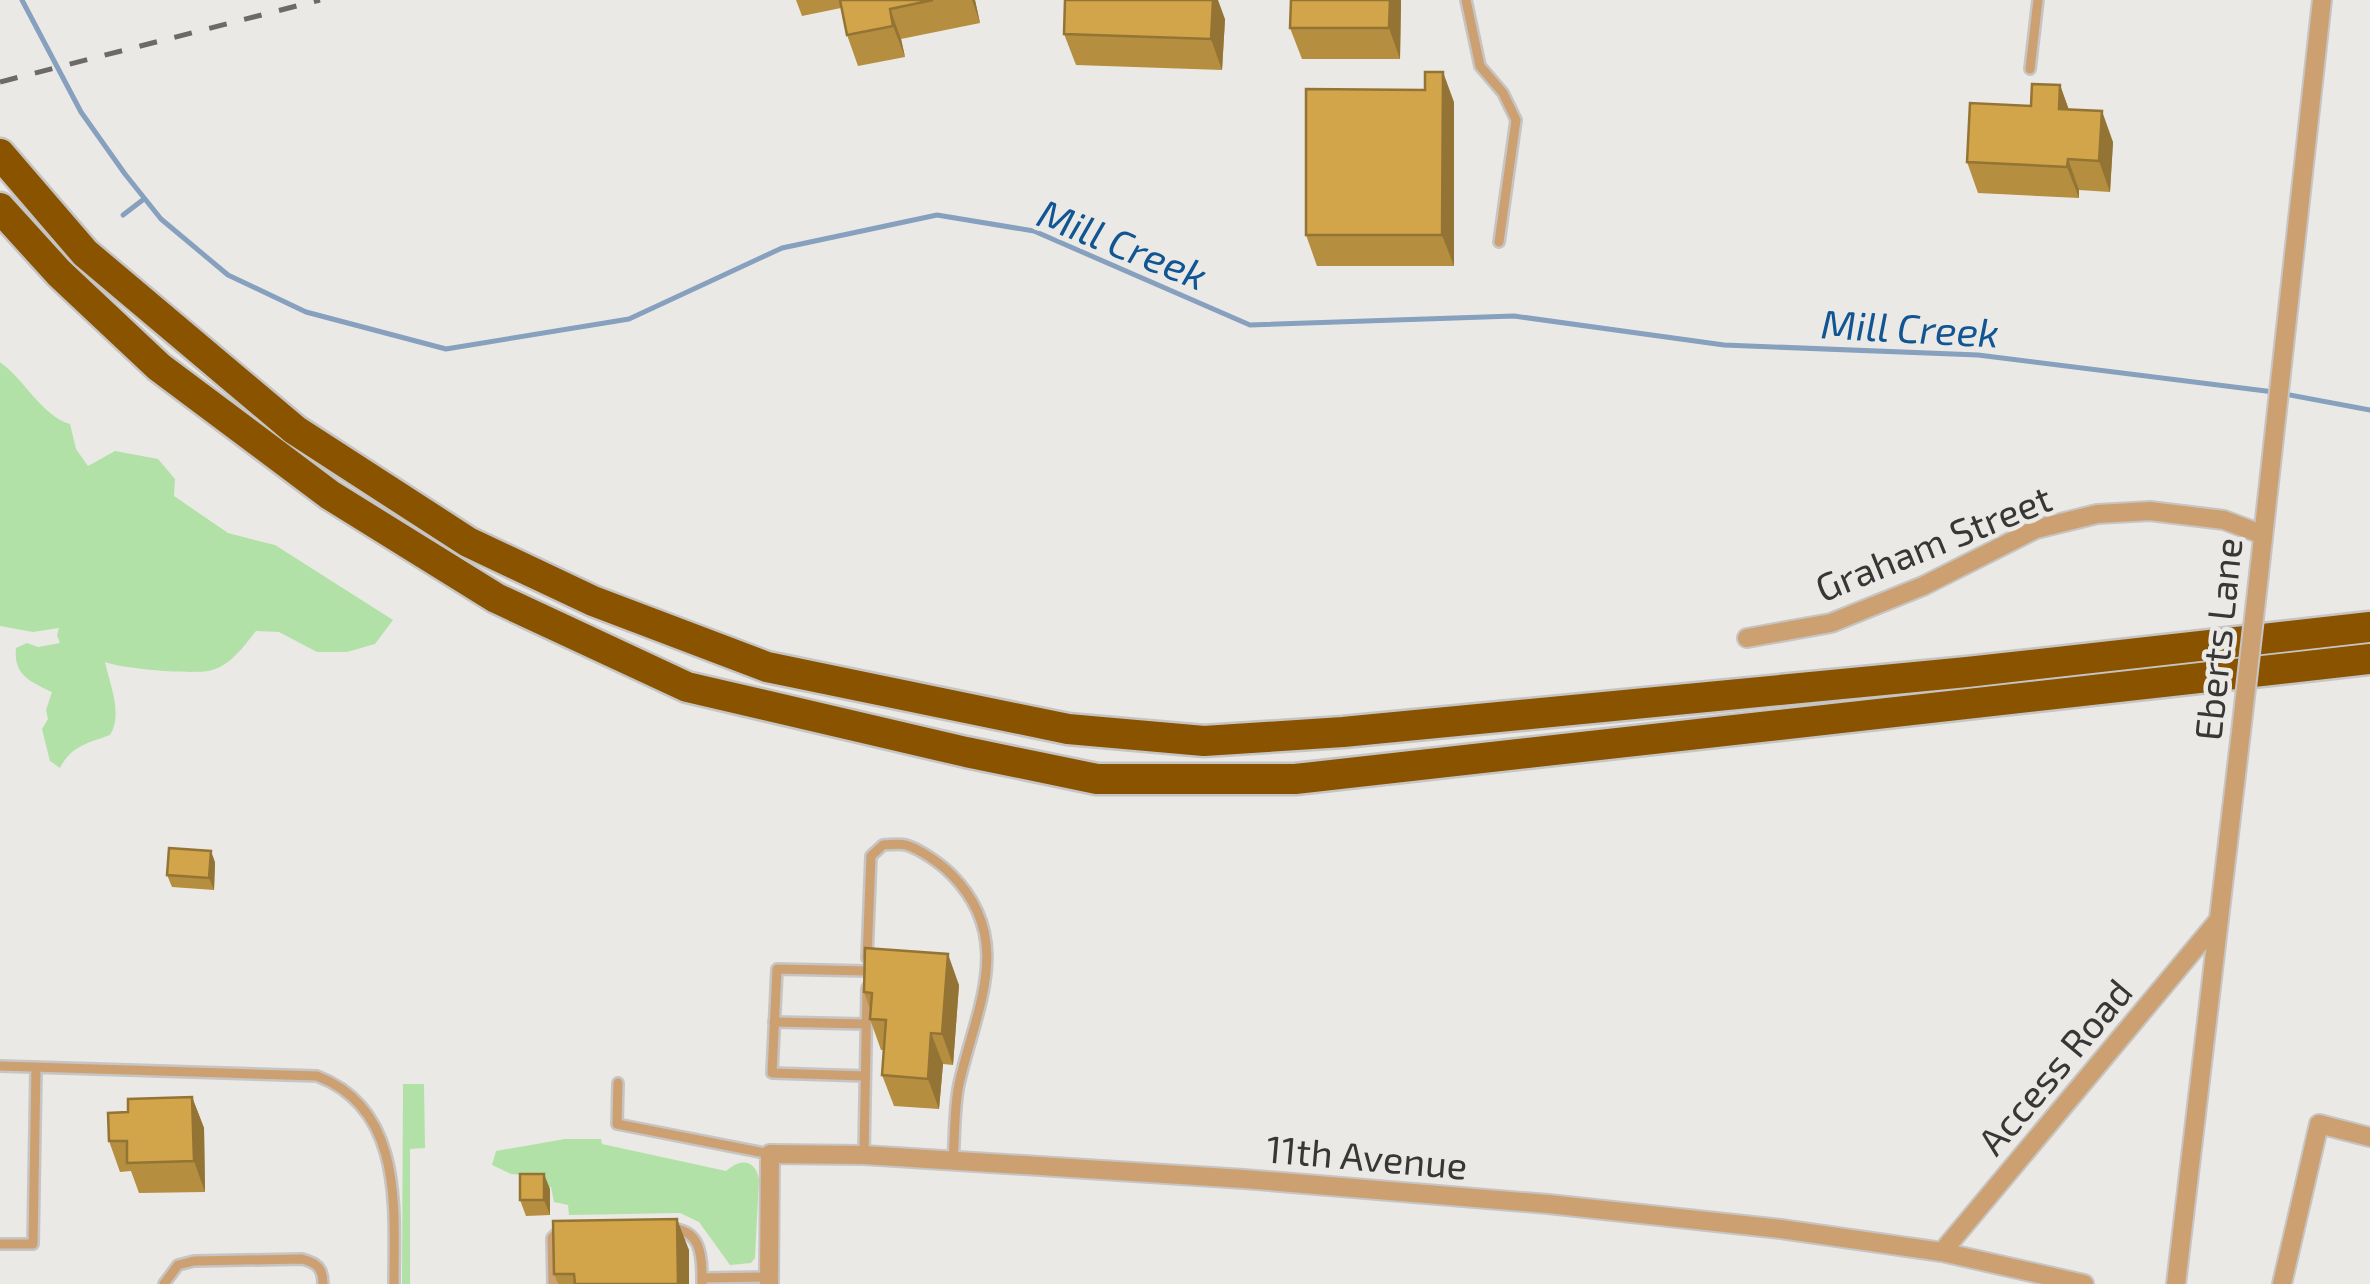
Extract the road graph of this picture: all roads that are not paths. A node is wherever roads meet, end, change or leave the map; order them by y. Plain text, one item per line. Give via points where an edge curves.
1 (1466, 0) edge
2 (2038, 0) edge
3 (2322, 0) edge
4 (2030, 69) dead end
5 (0, 154) edge
6 (0, 208) edge
7 (1498, 242) dead end
8 (2261, 534) junction
9 (2370, 627) edge
10 (1746, 638) dead end
11 (2370, 659) edge
12 (2217, 921) junction
13 (867, 971) junction
14 (774, 1022) junction
15 (866, 1024) junction
16 (0, 1066) edge
17 (36, 1068) junction
18 (865, 1076) junction
19 (618, 1083) dead end
20 (2370, 1137) edge
21 (770, 1154) junction
22 (864, 1155) junction
23 (953, 1161) junction
24 (566, 1228) edge
25 (665, 1228) edge
26 (0, 1244) edge
27 (1942, 1252) junction
28 (769, 1280) edge
29 (702, 1281) edge
30 (164, 1284) edge
31 (322, 1284) edge
32 (394, 1284) edge
33 (553, 1284) edge
34 (2084, 1284) edge
35 (2176, 1284) edge
36 (2282, 1284) edge

1 - 7 lane via 1480,66 1516,120
2 - 4 lane
3 - 8 street, Eberts Lane
5 - 9 highway via 85,253 295,430 468,542 593,601 767,667 1068,729 1204,741 1343,732
6 - 11 highway via 159,367 330,495 496,598 687,687 1097,779 1294,779
8 - 10 street, Graham Street via 2187,515 2097,514 2036,529 1831,623
8 - 12 street, Eberts Lane, bridge
12 - 27 street, Access Road
12 - 35 street, Eberts Lane
13 - 14 lane via 777,969
13 - 15 lane
13 - 23 lane via 871,856 883,845 906,845 970,892 989,958 958,1088
14 - 15 lane
14 - 18 lane via 772,1072
15 - 18 lane
16 - 17 lane
17 - 26 lane via 33,1244
17 - 32 lane via 317,1076 339,1085 382,1140 392,1171
18 - 22 lane
19 - 21 lane via 617,1124
20 - 36 street via 2320,1124
21 - 22 street, 11th Avenue
21 - 28 street
22 - 23 street, 11th Avenue
23 - 27 street, 11th Avenue via 1548,1204
24 - 33 lane via 552,1238
25 - 29 lane via 696,1240
27 - 34 street, 11th Avenue
28 - 29 lane
30 - 31 lane via 178,1265 194,1261 302,1259 316,1263

